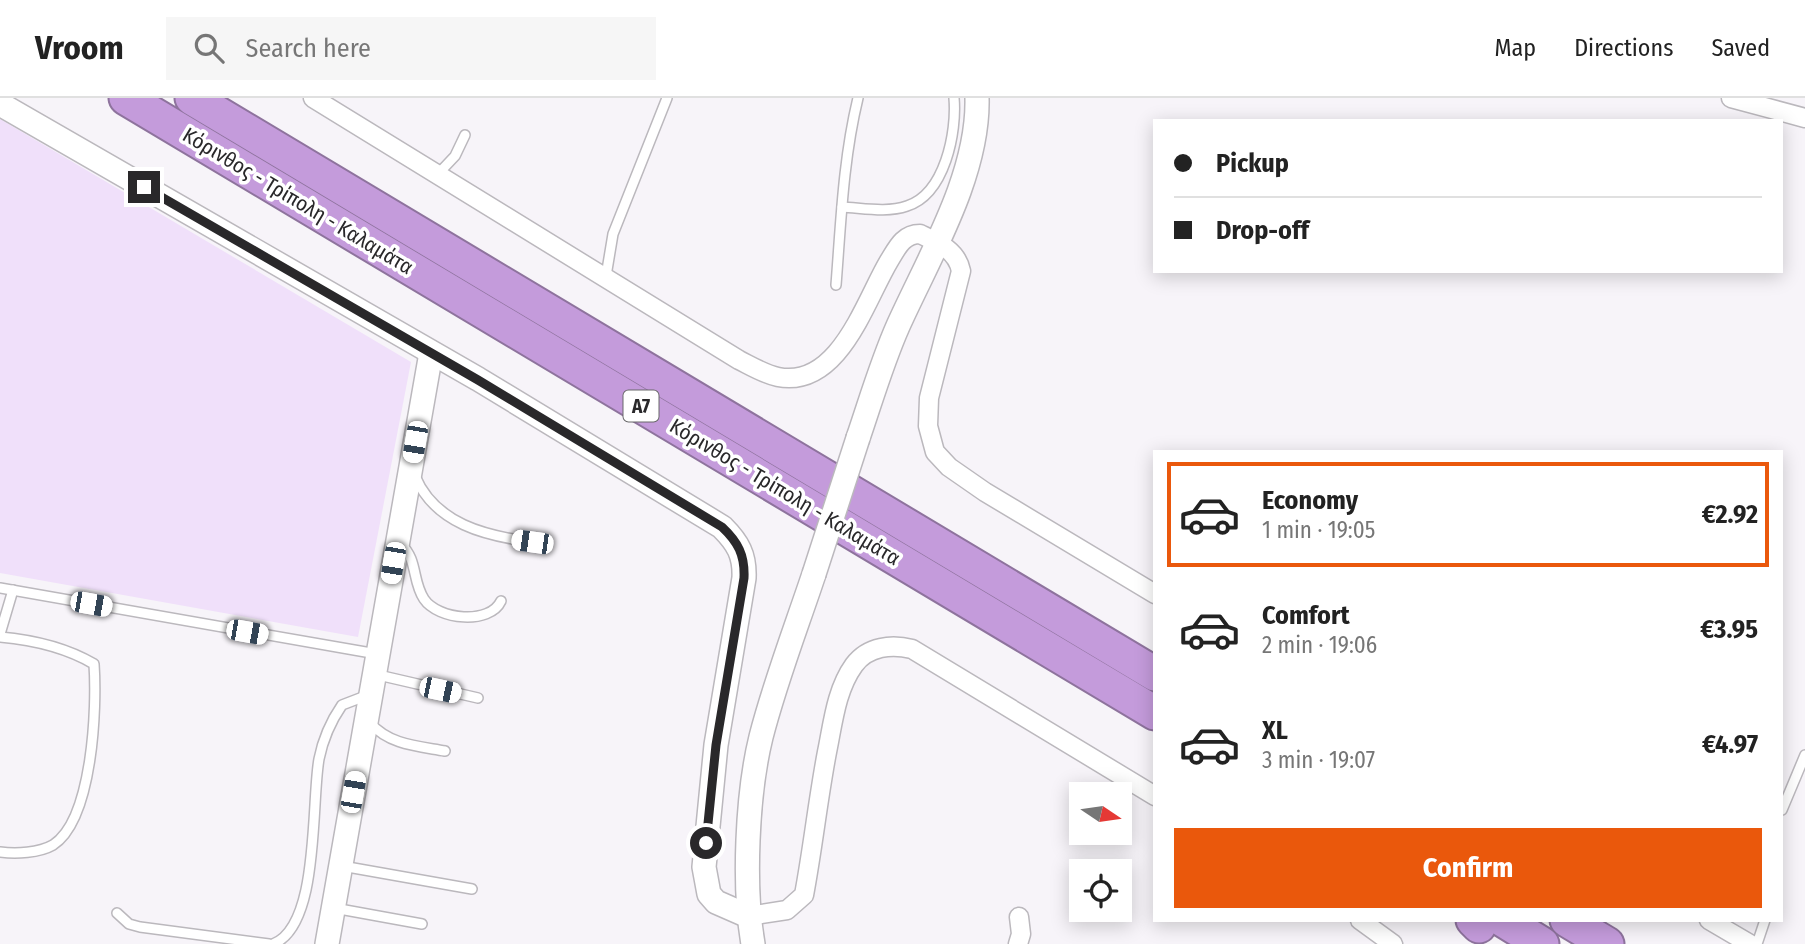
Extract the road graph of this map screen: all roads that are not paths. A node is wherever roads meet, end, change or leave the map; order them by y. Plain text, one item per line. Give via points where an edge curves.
1 (126, 98) edge
2 (192, 98) edge
3 (313, 98) edge
4 (667, 98) edge
5 (858, 98) edge
6 (954, 98) edge
7 (977, 98) edge
8 (1731, 98) edge
9 (0, 104) edge
10 (1805, 118) edge
11 (464, 135) dead end
12 (438, 174) junction
13 (842, 207) junction
14 (937, 243) junction
15 (606, 276) junction
16 (836, 285) dead end
17 (430, 353) junction
18 (411, 465) junction
19 (397, 540) junction
20 (532, 542) dead end
21 (0, 588) edge
22 (13, 590) junction
23 (1153, 593) edge
24 (501, 601) dead end
25 (0, 636) edge
26 (1153, 673) edge
27 (372, 685) junction
28 (478, 698) dead end
29 (1153, 712) edge
30 (445, 751) dead end
31 (1805, 755) edge
32 (1153, 795) edge
33 (1783, 808) edge
34 (0, 852) edge
35 (340, 866) junction
36 (471, 889) dead end
37 (333, 907) junction
38 (117, 913) dead end
39 (748, 916) junction
40 (1019, 917) dead end
41 (1363, 922) edge
42 (1485, 922) edge
43 (1570, 922) edge
44 (1712, 922) edge
45 (1764, 922) edge
46 (422, 924) dead end
47 (271, 944) edge
48 (327, 944) edge
49 (753, 944) edge
50 (1018, 944) edge
51 (1392, 944) edge
52 (1542, 944) edge
53 (1607, 944) edge
54 (1751, 944) edge
55 (1757, 944) edge

1 - 29 highway, Κόρινθος - Τρίπολη - Καλαμάτα / Α7
2 - 26 highway, Κόρινθος - Τρίπολη - Καλαμάτα / Α7
3 - 12 street
4 - 15 lane via 613,234
5 - 13 lane
6 - 13 lane via 952,139 928,192 907,206
7 - 14 street via 971,154
8 - 10 street
9 - 17 street
11 - 12 lane via 455,156
12 - 15 street
13 - 16 lane
14 - 15 street via 920,234 904,239 843,347 816,370 790,378 739,360
14 - 23 street via 954,254 961,271 929,398 928,425 935,452 985,492
14 - 39 street, bridge via 897,328 858,438 757,755
17 - 18 street
17 - 39 street via 722,527 740,548 744,578 716,745 704,867 709,894
18 - 19 street
18 - 20 lane via 418,483 448,516 499,538
19 - 24 lane via 414,561 428,604 483,617 494,612
19 - 27 street
21 - 22 lane
22 - 25 lane
22 - 27 lane
25 - 34 lane via 34,640 81,656 94,664 96,691 89,766 68,830 51,846 16,854
27 - 28 lane
27 - 30 lane via 390,739
27 - 35 street
27 - 47 lane via 342,705 327,732 319,758 310,860 299,914 284,940
31 - 33 lane
32 - 39 street via 912,649 882,647 855,664 836,707 804,895 787,910
35 - 36 lane
35 - 37 street
37 - 46 lane
37 - 48 street
38 - 47 lane via 140,927
39 - 49 street
40 - 50 street
41 - 51 street
42 - 52 highway
43 - 53 highway
44 - 54 street
45 - 55 lane

